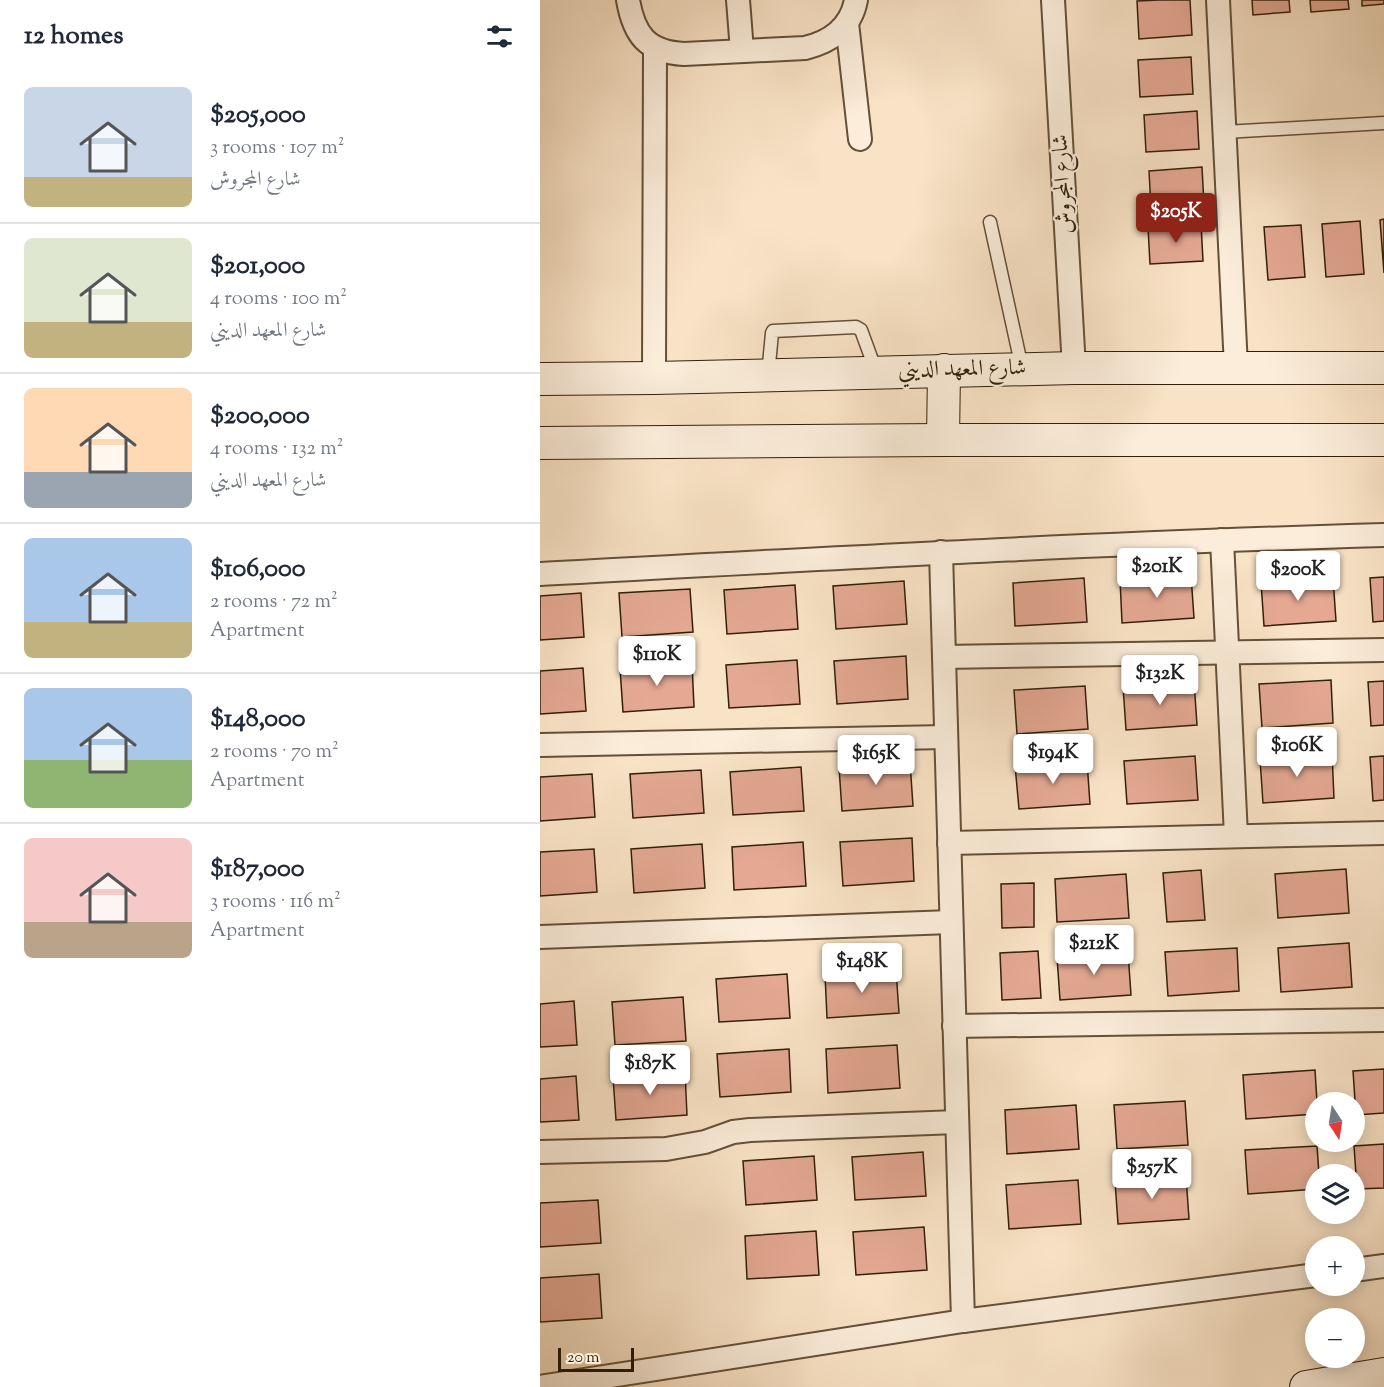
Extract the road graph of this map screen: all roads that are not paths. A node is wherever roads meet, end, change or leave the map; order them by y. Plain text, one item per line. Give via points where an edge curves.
1 (628, 0) edge
2 (738, 0) edge
3 (856, 0) edge
4 (1053, 0) edge
5 (1218, 0) edge
6 (847, 23) junction
7 (655, 48) junction
8 (742, 51) junction
9 (1384, 123) edge
10 (1225, 132) junction
11 (860, 139) dead end
12 (990, 222) dead end
13 (1074, 368) junction
14 (1236, 368) junction
15 (1384, 368) edge
16 (944, 370) junction
17 (1023, 370) junction
18 (877, 372) junction
19 (768, 375) junction
20 (654, 378) junction
21 (540, 379) edge
22 (943, 440) junction
23 (1384, 440) edge
24 (540, 443) edge
25 (1384, 536) edge
26 (1222, 540) junction
27 (941, 552) junction
28 (540, 574) edge
29 (1384, 651) edge
30 (1228, 653) junction
31 (944, 657) junction
32 (946, 737) junction
33 (540, 745) edge
34 (1384, 833) edge
35 (1236, 836) junction
36 (949, 843) junction
37 (951, 922) junction
38 (540, 937) edge
39 (1384, 1020) edge
40 (954, 1026) junction
41 (957, 1122) junction
42 (540, 1152) edge
43 (1384, 1266) edge
44 (1365, 1269) edge
45 (1305, 1276) edge
46 (963, 1321) junction
47 (1384, 1374) edge
48 (540, 1387) edge
49 (1306, 1387) edge

1 - 7 street via 634,26
2 - 8 street
3 - 6 street
4 - 13 street, شارع المجروش
5 - 10 street
6 - 8 street via 835,36 806,48
6 - 11 street
7 - 8 street via 684,54
7 - 20 street
9 - 10 lane
10 - 14 street
12 - 17 lane
13 - 14 street, شارع المعهد الديني
13 - 17 street, شارع المعهد الديني
14 - 15 street, شارع المعهد الديني
16 - 17 street, شارع المعهد الديني
16 - 18 street, شارع المعهد الديني
16 - 22 street
18 - 19 street, شارع المعهد الديني
18 - 19 lane via 861,330 856,327 773,331
19 - 20 street, شارع المعهد الديني
20 - 21 street, شارع المعهد الديني
22 - 23 street
22 - 24 street
25 - 26 street
26 - 27 street
26 - 30 street
27 - 28 street
27 - 31 street
29 - 30 street
30 - 31 street
30 - 35 street
31 - 32 street
32 - 33 street
32 - 36 street
34 - 35 street
35 - 36 street
36 - 37 street
37 - 38 street
37 - 40 street
39 - 40 street
40 - 41 street
41 - 42 street via 750,1130 666,1149
41 - 46 street
43 - 44 street
45 - 46 street
46 - 48 street
47 - 49 street

